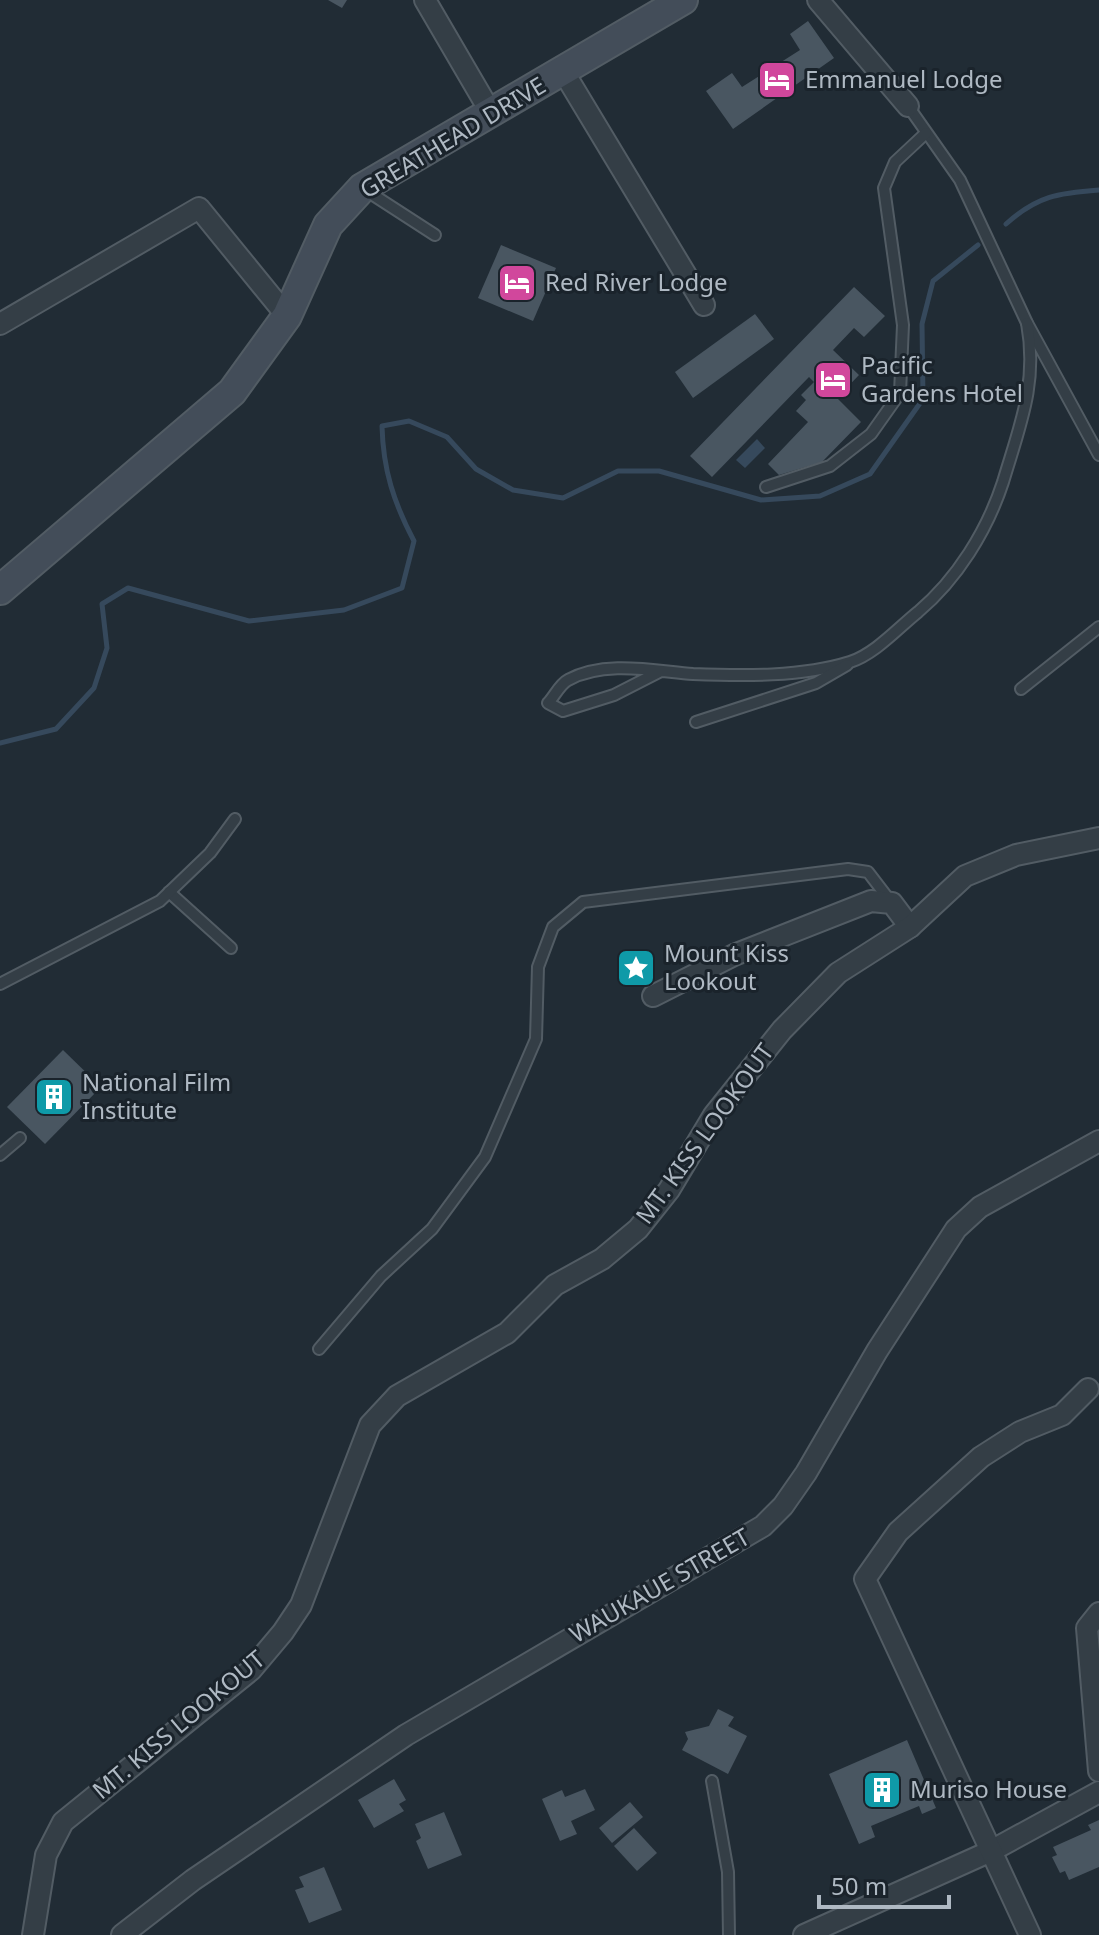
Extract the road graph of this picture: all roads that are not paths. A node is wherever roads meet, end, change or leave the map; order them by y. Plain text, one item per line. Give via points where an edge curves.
1 (425, 0) edge
2 (683, 0) edge
3 (818, 0) edge
4 (563, 71) junction
5 (908, 106) joint
6 (491, 113) junction
7 (926, 133) junction
8 (362, 188) junction
9 (435, 235) dead end
10 (704, 305) dead end
11 (287, 316) junction
12 (1027, 323) junction
13 (0, 324) edge
14 (1099, 455) edge
15 (766, 487) dead end
16 (0, 590) edge
17 (1099, 627) edge
18 (852, 662) junction
19 (661, 671) junction
20 (1021, 689) dead end
21 (696, 722) dead end
22 (235, 819) dead end
23 (1099, 838) edge
24 (169, 892) junction
25 (892, 903) junction
26 (910, 927) junction
27 (231, 948) dead end
28 (0, 984) edge
29 (653, 996) dead end
30 (20, 1138) dead end
31 (1099, 1141) edge
32 (0, 1155) edge
33 (319, 1349) dead end
34 (1088, 1389) dead end
35 (1099, 1613) edge
36 (1099, 1771) edge
37 (712, 1781) dead end
38 (1099, 1792) edge
39 (991, 1851) junction
40 (33, 1935) edge
41 (122, 1935) edge
42 (729, 1935) edge
43 (804, 1935) edge
44 (1030, 1935) edge

1 - 6 street
2 - 4 street, GREATHEAD DRIVE
3 - 5 street
4 - 6 street, GREATHEAD DRIVE
4 - 10 street
5 - 7 lane
6 - 8 street, GREATHEAD DRIVE
7 - 12 lane via 960,180
7 - 15 lane via 895,162 884,188 903,325 900,393 871,434 830,466
8 - 9 lane
8 - 11 street, GREATHEAD DRIVE via 328,225
11 - 13 street via 199,208
11 - 16 street, GREATHEAD DRIVE via 232,392
12 - 14 lane
12 - 18 lane via 1033,357 1026,408 993,513 944,589
17 - 20 lane
18 - 19 lane via 787,673
18 - 21 lane via 816,683
19 - 19 lane via 621,667 567,681 548,703 563,711 614,695
22 - 24 lane via 210,853
23 - 26 street, MT. KISS LOOKOUT via 1016,855 965,876
24 - 27 lane
24 - 28 lane
25 - 26 street
25 - 29 street via 871,901 734,955
25 - 33 lane via 868,872 848,869 583,902 553,927 538,967 536,1039 485,1157 432,1229 381,1276
26 - 40 street, MT. KISS LOOKOUT via 838,973 782,1030 714,1115 669,1190 638,1229 602,1259 555,1285 507,1333 397,1396 370,1425 301,1605 251,1670 63,1822 46,1855
30 - 32 lane
31 - 41 street, WAUKAUE STREET via 980,1207 956,1229 806,1473 763,1526 406,1735 193,1880
34 - 39 street via 1062,1415 1020,1432 981,1457 898,1532 865,1579
35 - 36 street via 1087,1628
37 - 42 lane via 728,1872
38 - 39 street
39 - 43 street
39 - 44 street

